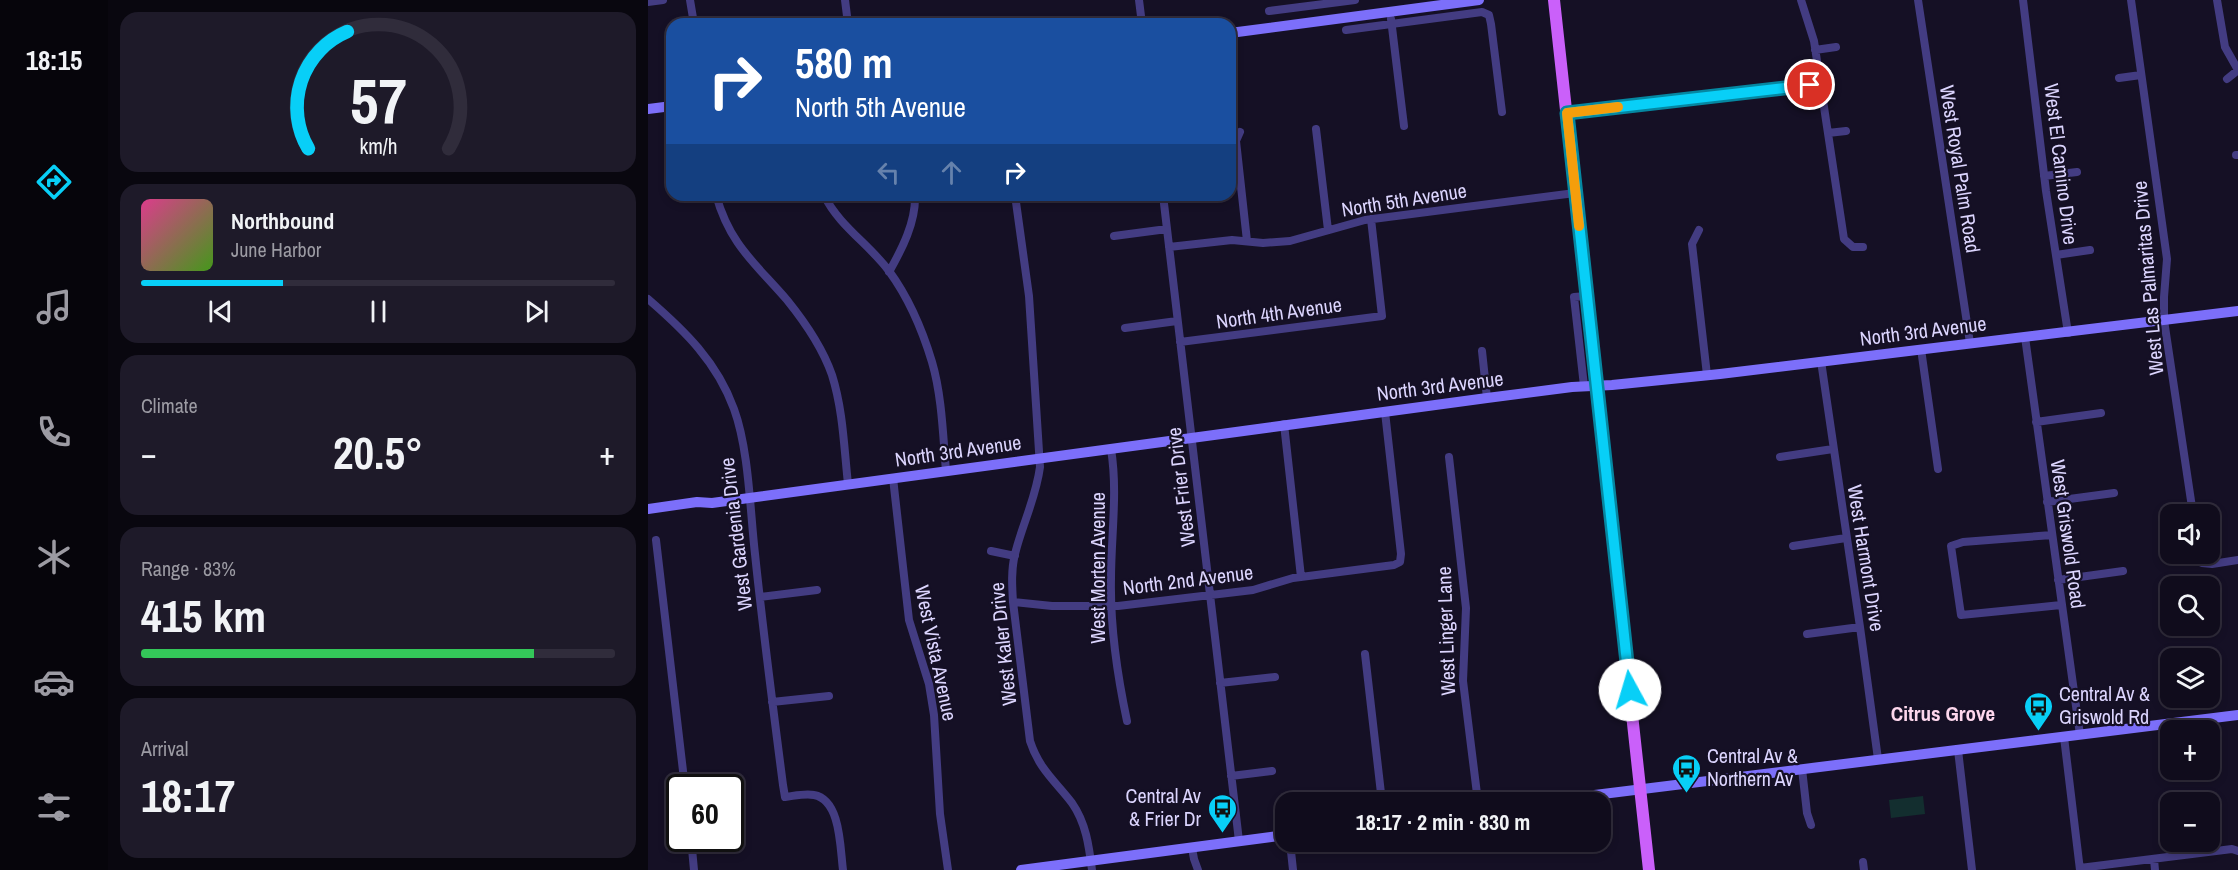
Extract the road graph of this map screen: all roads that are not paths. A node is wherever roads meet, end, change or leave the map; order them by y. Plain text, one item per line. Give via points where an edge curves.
1 (663, 0) edge
2 (690, 0) edge
3 (845, 0) edge
4 (1139, 0) edge
5 (1356, 0) edge
6 (1479, 0) edge
7 (1554, 0) edge
8 (1801, 0) edge
9 (1918, 0) edge
10 (2023, 0) edge
11 (2131, 0) edge
12 (2217, 0) edge
13 (648, 2) edge
14 (1269, 11) dead end
15 (1390, 12) junction
16 (1359, 16) junction
17 (693, 18) edge
18 (847, 18) edge
19 (1141, 18) edge
20 (1391, 24) junction
21 (1346, 30) dead end
22 (1236, 32) edge
23 (1836, 47) dead end
24 (1815, 50) junction
25 (2238, 70) edge
26 (2140, 75) junction
27 (2119, 78) dead end
28 (2227, 79) dead end
29 (1821, 84) junction
30 (666, 106) edge
31 (648, 109) edge
32 (1502, 112) dead end
33 (1567, 113) junction
34 (1404, 126) dead end
35 (1316, 129) dead end
36 (1846, 131) dead end
37 (1240, 132) dead end
38 (1828, 133) junction
39 (2078, 172) dead end
40 (2044, 176) junction
41 (1575, 192) junction
42 (718, 201) edge
43 (828, 201) edge
44 (914, 201) edge
45 (1015, 201) edge
46 (1164, 201) edge
47 (1371, 219) junction
48 (1167, 230) junction
49 (1328, 230) junction
50 (1699, 230) dead end
51 (1114, 236) dead end
52 (1247, 240) junction
53 (1863, 247) dead end
54 (1169, 248) junction
55 (2090, 250) dead end
56 (2056, 255) junction
57 (889, 272) junction
58 (1586, 296) junction
59 (648, 299) edge
60 (2238, 311) edge
61 (2164, 320) junction
62 (1177, 321) junction
63 (1125, 328) dead end
64 (2068, 333) junction
65 (2025, 337) junction
66 (1180, 342) junction
67 (1970, 343) junction
68 (1921, 349) junction
69 (1482, 351) dead end
70 (1821, 362) junction
71 (1707, 375) junction
72 (1584, 386) junction
73 (1597, 386) junction
74 (1487, 398) junction
75 (1385, 412) junction
76 (2101, 413) dead end
77 (2036, 422) junction
78 (1284, 424) junction
79 (1191, 438) junction
80 (1833, 449) junction
81 (1111, 450) junction
82 (1039, 457) junction
83 (1449, 457) dead end
84 (1780, 457) dead end
85 (1938, 470) dead end
86 (946, 471) junction
87 (893, 478) junction
88 (848, 484) junction
89 (2114, 493) dead end
90 (750, 498) junction
91 (2047, 502) junction
92 (2192, 504) edge
93 (648, 509) edge
94 (2052, 535) junction
95 (1846, 538) junction
96 (656, 540) dead end
97 (1793, 546) dead end
98 (991, 551) dead end
99 (1015, 556) junction
100 (2238, 561) edge
101 (2220, 563) edge
102 (2123, 571) dead end
103 (1301, 577) junction
104 (2058, 580) junction
105 (817, 590) dead end
106 (1210, 596) junction
107 (760, 597) junction
108 (1013, 602) junction
109 (2061, 605) junction
110 (1111, 606) junction
111 (1860, 627) junction
112 (1807, 634) dead end
113 (1365, 654) dead end
114 (1275, 677) dead end
115 (1220, 683) junction
116 (829, 696) dead end
117 (772, 702) junction
118 (2238, 715) edge
119 (1128, 721) dead end
120 (2080, 735) junction
121 (2064, 737) junction
122 (1958, 750) junction
123 (1878, 759) junction
124 (1802, 769) junction
125 (1272, 771) dead end
126 (683, 774) edge
127 (1231, 776) junction
128 (1641, 790) junction
129 (1381, 792) edge
130 (1477, 792) edge
131 (1611, 793) edge
132 (1811, 825) dead end
133 (1275, 836) edge
134 (1239, 841) junction
135 (2238, 851) edge
136 (692, 852) edge
137 (1291, 852) edge
138 (1193, 854) junction
139 (2154, 859) junction
140 (1092, 866) edge
141 (2080, 869) edge
142 (694, 870) edge
143 (843, 870) edge
144 (948, 870) edge
145 (1021, 870) edge
146 (1189, 870) edge
147 (1198, 870) edge
148 (1293, 870) edge
149 (1649, 870) edge
150 (1972, 870) edge
151 (2155, 870) edge

1 - 13 street
2 - 17 street
3 - 18 street
4 - 19 street
5 - 14 street
5 - 16 street
6 - 15 street
7 - 33 main road
8 - 24 street
9 - 67 street, West Royal Palm Road
10 - 40 street, West El Camino Drive
11 - 26 street, West Las Palmaritas Drive
12 - 25 street via 2225,47
15 - 16 street
15 - 20 street
16 - 22 street
20 - 21 street
20 - 32 street via 1482,12 1489,15
20 - 34 street
23 - 24 street
24 - 29 street
25 - 28 street
26 - 27 street
26 - 61 street, West Las Palmaritas Drive via 2167,259
29 - 33 street
29 - 38 street
30 - 31 street
33 - 41 main road
35 - 49 street
36 - 38 street
37 - 52 street via 1236,141
38 - 53 street via 1844,238 1853,247
39 - 40 street, West El Camino Drive
40 - 56 street, West El Camino Drive
41 - 47 street, North 5th Avenue
41 - 58 main road
42 - 88 street via 731,234 753,265 787,301 831,372
43 - 57 street via 841,222
44 - 57 street via 905,241
45 - 82 street, West Kaler Drive via 1029,296
46 - 48 street, West Frier Drive
47 - 49 street, North 5th Avenue
47 - 66 street, North 4th Avenue via 1382,316
48 - 51 street
48 - 54 street, West Frier Drive
49 - 52 street, North 5th Avenue via 1290,241
50 - 71 street via 1692,244
52 - 54 street, North 5th Avenue
54 - 62 street, West Frier Drive
55 - 56 street, West El Camino Drive
56 - 64 street, West El Camino Drive
57 - 86 street via 916,319 932,362
58 - 72 street via 1574,297
58 - 73 main road
59 - 90 street, West Gardenia Drive via 699,346 719,377 735,410
60 - 61 street, North 3rd Avenue
61 - 64 street, North 3rd Avenue
61 - 92 street, West Las Palmaritas Drive
62 - 63 street
62 - 66 street, West Frier Drive
64 - 65 street, North 3rd Avenue
65 - 67 street, North 3rd Avenue
65 - 77 street, West Griswold Road
66 - 79 street, West Frier Drive
67 - 68 street, North 3rd Avenue
68 - 70 street, North 3rd Avenue
68 - 85 street
69 - 74 street
70 - 71 street, North 3rd Avenue
70 - 80 street, West Harmont Drive
71 - 73 street, North 3rd Avenue
72 - 73 street, North 3rd Avenue
72 - 74 street, North 3rd Avenue
73 - 128 main road
74 - 75 street, North 3rd Avenue
75 - 78 street, North 3rd Avenue
75 - 103 street, North 2nd Avenue via 1400,562
76 - 77 street
77 - 91 street, West Griswold Road
78 - 79 street, North 3rd Avenue
78 - 103 street
79 - 81 street, North 3rd Avenue
79 - 106 street, West Frier Drive
80 - 84 street
80 - 95 street, West Harmont Drive
81 - 82 street, North 3rd Avenue
81 - 110 street, West Morten Avenue
82 - 86 street, North 3rd Avenue
82 - 99 street, West Kaler Drive via 1035,493
83 - 130 street, West Linger Lane via 1466,608 1463,681
86 - 87 street, North 3rd Avenue
87 - 88 street, North 3rd Avenue
87 - 144 street, West Vista Avenue via 909,620 929,684 934,715
88 - 90 street, North 3rd Avenue
89 - 91 street
90 - 93 street, North 3rd Avenue
90 - 107 street, West Gardenia Drive
91 - 94 street, West Griswold Road
94 - 104 street, West Griswold Road
94 - 109 street via 1951,546 1961,615
95 - 97 street
95 - 111 street, West Harmont Drive
96 - 126 street
98 - 99 street
99 - 108 street, West Kaler Drive
100 - 101 street
102 - 104 street
103 - 106 street, North 2nd Avenue
104 - 109 street, West Griswold Road
105 - 107 street
106 - 110 street, North 2nd Avenue
106 - 115 street, West Frier Drive
107 - 117 street, West Gardenia Drive
108 - 110 street, North 2nd Avenue
108 - 140 street, West Kaler Drive via 1030,741 1038,762 1084,825
109 - 120 street, West Griswold Road
110 - 119 street, West Morten Avenue via 1116,665
111 - 112 street
111 - 123 street, West Harmont Drive
113 - 129 street
114 - 115 street
115 - 127 street, West Frier Drive
116 - 117 street
117 - 143 street, West Gardenia Drive via 785,797 812,794 831,806
118 - 120 street
120 - 121 street
121 - 122 street
121 - 141 street
122 - 123 street
122 - 150 street
123 - 124 street
124 - 128 street
124 - 132 street
125 - 127 street
127 - 134 street, West Frier Drive
128 - 131 street
128 - 149 main road
133 - 134 street
134 - 138 street
135 - 139 street
136 - 142 street
137 - 148 street
138 - 140 street
138 - 146 street
138 - 147 street
139 - 141 street
139 - 151 street
140 - 145 street

